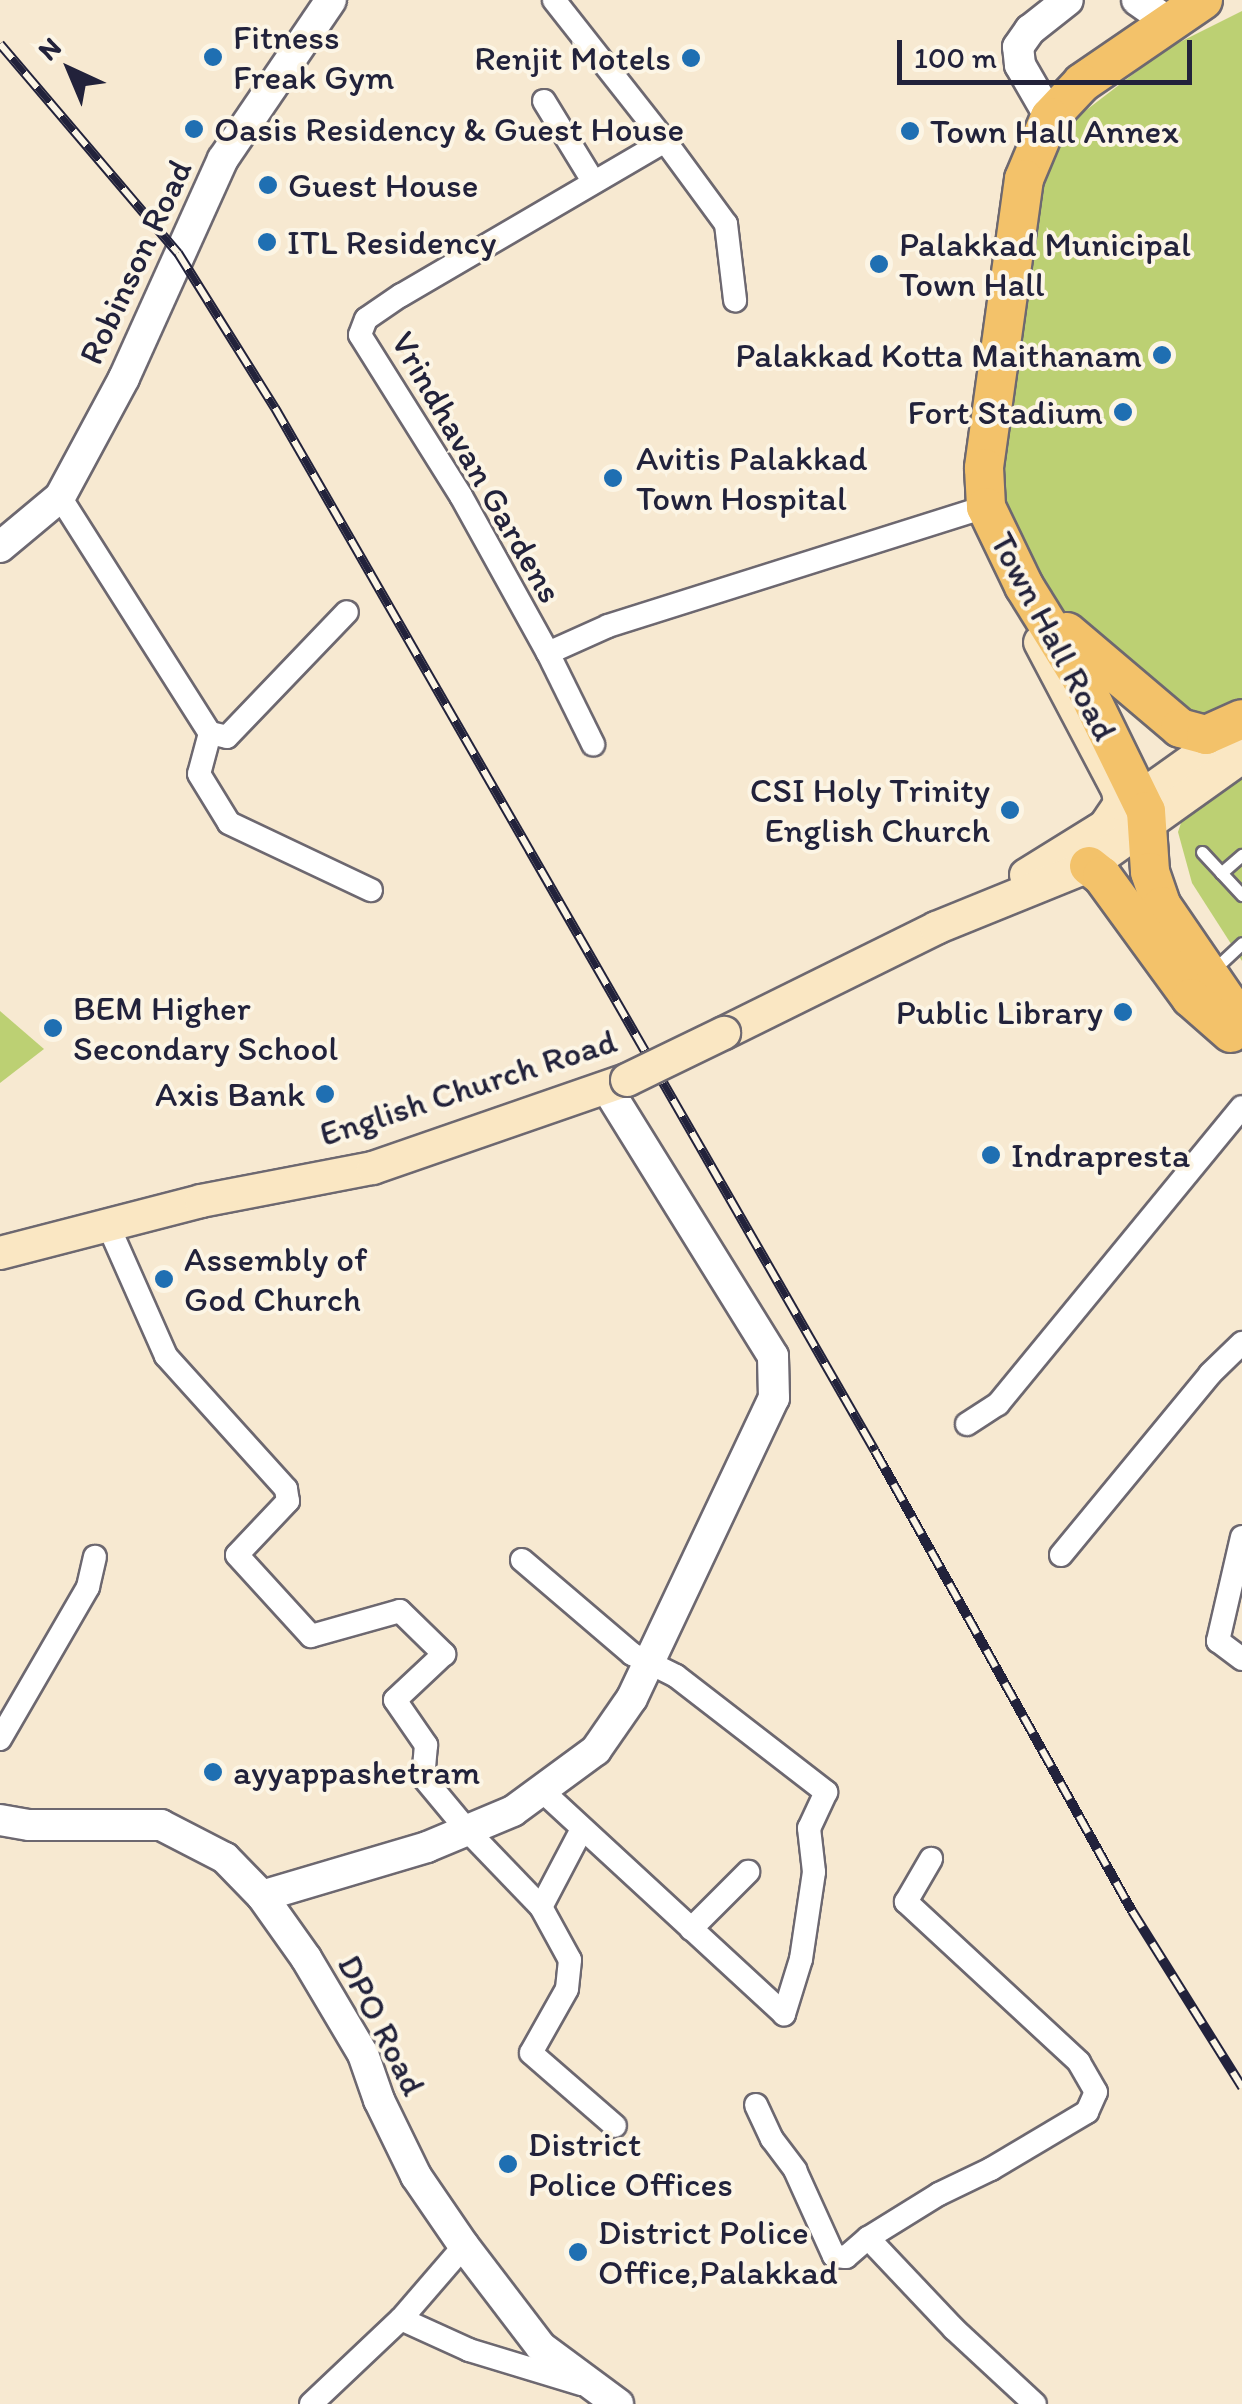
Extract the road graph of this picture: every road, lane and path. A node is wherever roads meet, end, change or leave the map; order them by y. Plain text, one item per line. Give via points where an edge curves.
1 (331, 0) edge
2 (554, 0) edge
3 (1068, 0) edge
4 (1137, 0) edge
5 (1203, 0) edge
6 (1168, 22) junction
7 (544, 102) dead end
8 (1050, 117) junction
9 (665, 141) junction
10 (593, 182) junction
11 (735, 300) dead end
12 (60, 498) junction
13 (986, 508) junction
14 (0, 547) edge
15 (1024, 586) junction
16 (347, 612) dead end
17 (548, 653) junction
18 (1242, 722) edge
19 (210, 733) junction
20 (593, 744) dead end
21 (1242, 757) edge
22 (1148, 812) junction
23 (1202, 852) dead end
24 (1242, 855) edge
25 (1089, 866) junction
26 (1222, 873) junction
27 (371, 890) dead end
28 (1241, 892) edge
29 (936, 928) junction
30 (1233, 952) edge
31 (1242, 1004) edge
32 (1242, 1023) edge
33 (1242, 1039) edge
34 (617, 1085) junction
35 (1242, 1107) edge
36 (108, 1225) junction
37 (0, 1252) edge
38 (1242, 1343) edge
39 (967, 1424) dead end
40 (1242, 1537) edge
41 (1061, 1556) dead end
42 (95, 1558) dead end
43 (522, 1560) dead end
44 (1242, 1660) edge
45 (660, 1669) junction
46 (0, 1738) edge
47 (552, 1801) junction
48 (0, 1820) edge
49 (582, 1829) junction
50 (474, 1838) junction
51 (931, 1859) dead end
52 (748, 1872) dead end
53 (262, 1896) junction
54 (542, 1907) junction
55 (691, 1929) junction
56 (756, 2105) dead end
57 (615, 2126) dead end
58 (868, 2238) junction
59 (464, 2246) junction
60 (401, 2319) junction
61 (589, 2387) junction
62 (311, 2404) edge
63 (618, 2404) edge
64 (1035, 2404) edge

1 - 12 street, Robinson Road via 223,160 124,378
2 - 9 street
3 - 8 street via 1018,47 1020,65
4 - 6 street
5 - 6 main road, Town Hall Road
6 - 8 main road, Town Hall Road via 1082,83
7 - 10 street
8 - 13 main road, Town Hall Road via 1021,196 984,468
9 - 10 street, Vrindhavan Gardens
9 - 11 street via 726,224
10 - 17 street, Vrindhavan Gardens via 401,295 366,319 360,335 461,496
12 - 14 street, Robinson Road
12 - 19 street
13 - 15 main road, Town Hall Road
13 - 17 street, Vrindhavan Gardens via 608,626
15 - 18 main road via 1120,682 1180,728 1206,734
15 - 22 main road, Town Hall Road via 1081,678
15 - 29 main road, English Church Road via 1040,642 1120,804 1105,826
16 - 19 street via 228,737
17 - 20 street
18 - 22 main road
19 - 27 street via 199,774 229,823
21 - 22 main road
22 - 25 main road, English Church Road
22 - 30 main road via 1179,889
22 - 32 main road via 1150,872 1162,906
23 - 26 lane
24 - 26 lane
25 - 29 main road, English Church Road
25 - 33 main road via 1191,998
26 - 28 lane
29 - 34 main road, English Church Road, bridge
30 - 31 main road
34 - 36 main road, English Church Road via 372,1168
34 - 45 street via 773,1356 774,1398
35 - 39 street via 998,1404
36 - 37 main road, English Church Road
36 - 50 street via 166,1356 286,1489 288,1501 238,1556 311,1636 400,1612 444,1654 395,1700 426,1746 423,1777
38 - 41 street
40 - 44 street via 1218,1641
42 - 46 street via 88,1587
43 - 45 street
45 - 47 street
45 - 55 street via 826,1792 809,1828 814,1872 784,2014
47 - 49 street
47 - 50 street
48 - 53 street, DPO Road via 161,1824 225,1858
49 - 54 street
49 - 55 street
50 - 53 street
50 - 54 street
51 - 58 street via 906,1902 1079,2062 1096,2092 1087,2112
52 - 55 street
53 - 59 street, DPO Road via 354,2038 416,2176
54 - 57 street via 570,1960 566,1988 531,2052
56 - 58 street via 834,2256 846,2257
58 - 64 street
59 - 60 street
59 - 61 street, DPO Road via 541,2347
60 - 61 street via 469,2350
60 - 62 street
61 - 63 street, DPO Road

